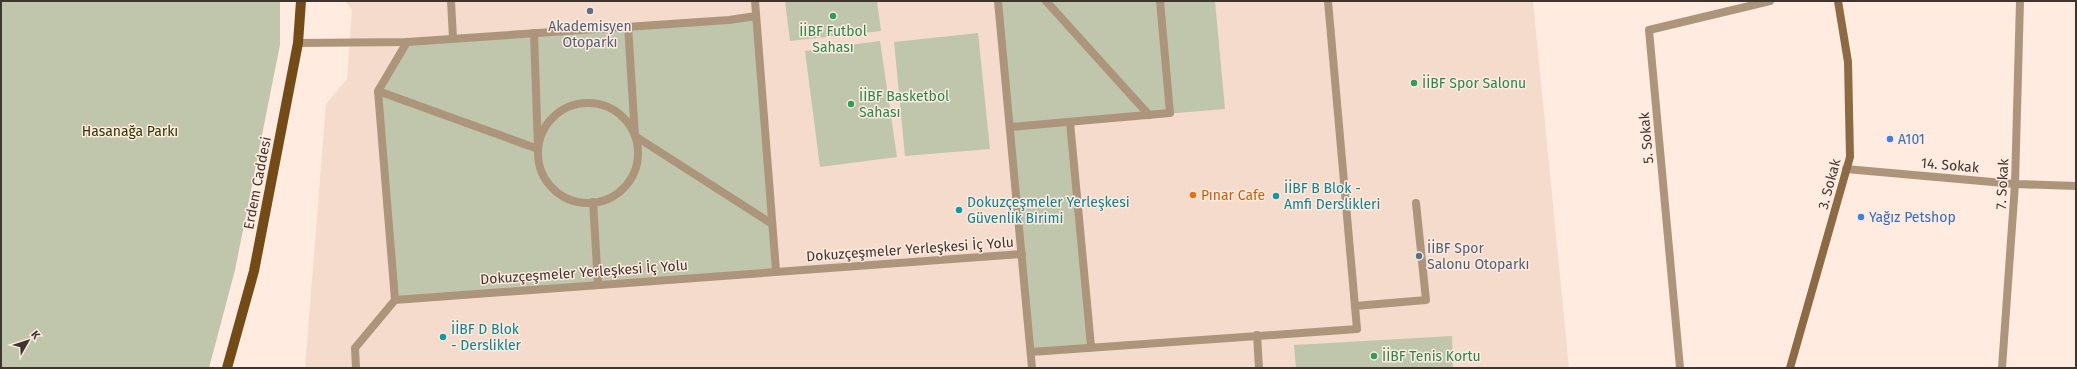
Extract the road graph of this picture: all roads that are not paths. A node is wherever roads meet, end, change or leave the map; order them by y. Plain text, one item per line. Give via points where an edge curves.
1 (301, 1) edge
2 (452, 1) edge
3 (754, 1) edge
4 (998, 1) edge
5 (1046, 1) edge
6 (1160, 1) edge
7 (1328, 1) edge
8 (1770, 1) edge
9 (1838, 1) edge
10 (2020, 1) edge
11 (756, 16) junction
12 (628, 26) junction
13 (534, 33) junction
14 (453, 38) junction
15 (407, 42) junction
16 (298, 43) junction
17 (378, 91) junction
18 (1149, 115) junction
19 (1070, 122) junction
20 (1010, 126) junction
21 (635, 136) junction
22 (538, 149) junction
23 (1846, 169) junction
24 (2015, 184) junction
25 (2076, 186) edge
26 (593, 202) junction
27 (1416, 204) dead end
28 (772, 224) junction
29 (1022, 254) junction
30 (776, 271) junction
31 (598, 284) junction
32 (395, 300) junction
33 (1355, 306) junction
34 (1257, 336) junction
35 (1091, 346) junction
36 (1031, 352) junction
37 (227, 368) edge
38 (356, 368) edge
39 (1032, 368) edge
40 (1259, 368) edge
41 (1680, 368) edge
42 (1790, 368) edge
43 (2002, 368) edge

1 - 16 main road, Erdem Caddesi
2 - 14 street
3 - 11 street
4 - 20 street, Dokuzçeşmeler Yerleşkesi İç Yolu
5 - 18 street
6 - 18 street via 1170,113
7 - 33 street
8 - 41 street, 5. Sokak via 1649,30
9 - 23 street, 3. Sokak via 1848,62 1850,158
10 - 24 street, 7. Sokak
11 - 12 street
11 - 28 street
12 - 13 street
12 - 21 street
13 - 14 street
13 - 22 street
14 - 15 street
15 - 16 street
15 - 17 street
16 - 37 main road, Erdem Caddesi via 254,271
17 - 22 street
17 - 32 street
18 - 19 street
19 - 20 street
19 - 35 street
20 - 29 street, Dokuzçeşmeler Yerleşkesi İç Yolu
21 - 22 street via 628,122 614,111 599,104 582,103 566,108 552,118 543,132
21 - 26 street via 638,152 636,168 629,182 618,194 603,201
21 - 28 street
22 - 26 street via 540,165 546,180 557,192 571,200
23 - 24 street, 14. Sokak
23 - 42 street, 3. Sokak
24 - 25 street, 14. Sokak
24 - 43 street, 7. Sokak
26 - 31 street
27 - 33 street via 1426,300
28 - 30 street
29 - 30 street, Dokuzçeşmeler Yerleşkesi İç Yolu
29 - 36 street, Dokuzçeşmeler Yerleşkesi İç Yolu
30 - 31 street, Dokuzçeşmeler Yerleşkesi İç Yolu
31 - 32 street, Dokuzçeşmeler Yerleşkesi İç Yolu
32 - 38 street via 355,348
33 - 34 street via 1357,329
34 - 35 street
34 - 40 street
35 - 36 street
36 - 39 street, Dokuzçeşmeler Yerleşkesi İç Yolu

